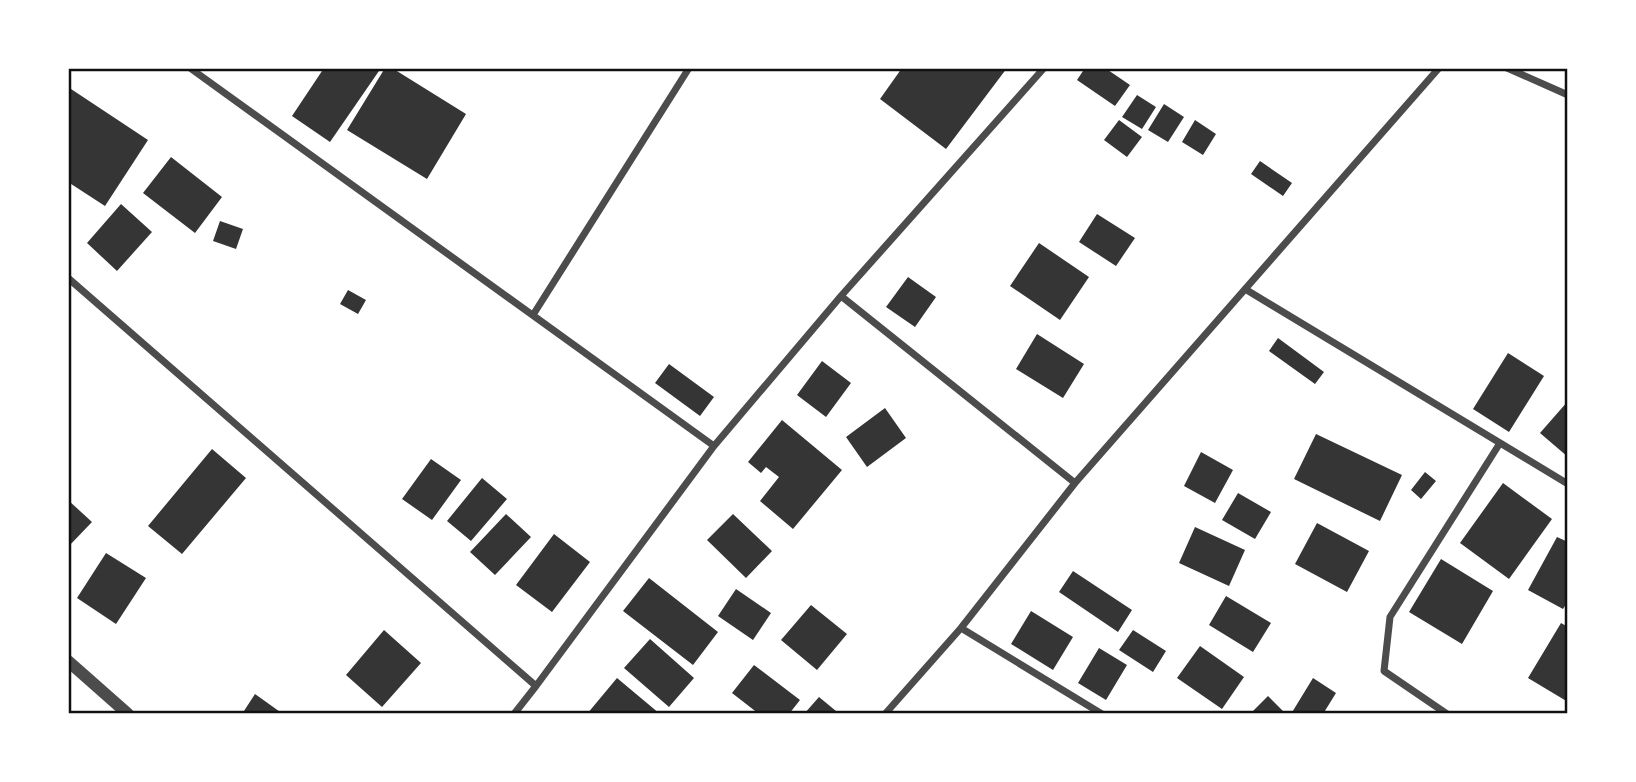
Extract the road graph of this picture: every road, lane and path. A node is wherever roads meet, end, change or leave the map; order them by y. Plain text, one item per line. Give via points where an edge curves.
1 (190, 68) edge
2 (689, 68) edge
3 (1044, 68) edge
4 (1439, 68) edge
5 (1507, 68) edge
6 (1568, 95) edge
7 (68, 278) edge
8 (1245, 289) junction
9 (841, 296) junction
10 (533, 315) junction
11 (1500, 443) junction
12 (714, 446) junction
13 (1075, 483) junction
14 (1568, 484) edge
15 (961, 628) junction
16 (68, 662) edge
17 (536, 687) junction
18 (128, 714) edge
19 (514, 714) edge
20 (885, 714) edge
21 (1102, 714) edge
22 (1447, 714) edge

1 - 10 street
2 - 10 street
3 - 9 street
4 - 8 street
5 - 6 street
7 - 17 street
8 - 11 street
8 - 13 street
9 - 12 street
9 - 13 street
10 - 12 street
11 - 14 street
11 - 22 street via 1390,617 1384,671
12 - 17 street
13 - 15 street
15 - 20 street
15 - 21 street
16 - 18 street
17 - 19 street

